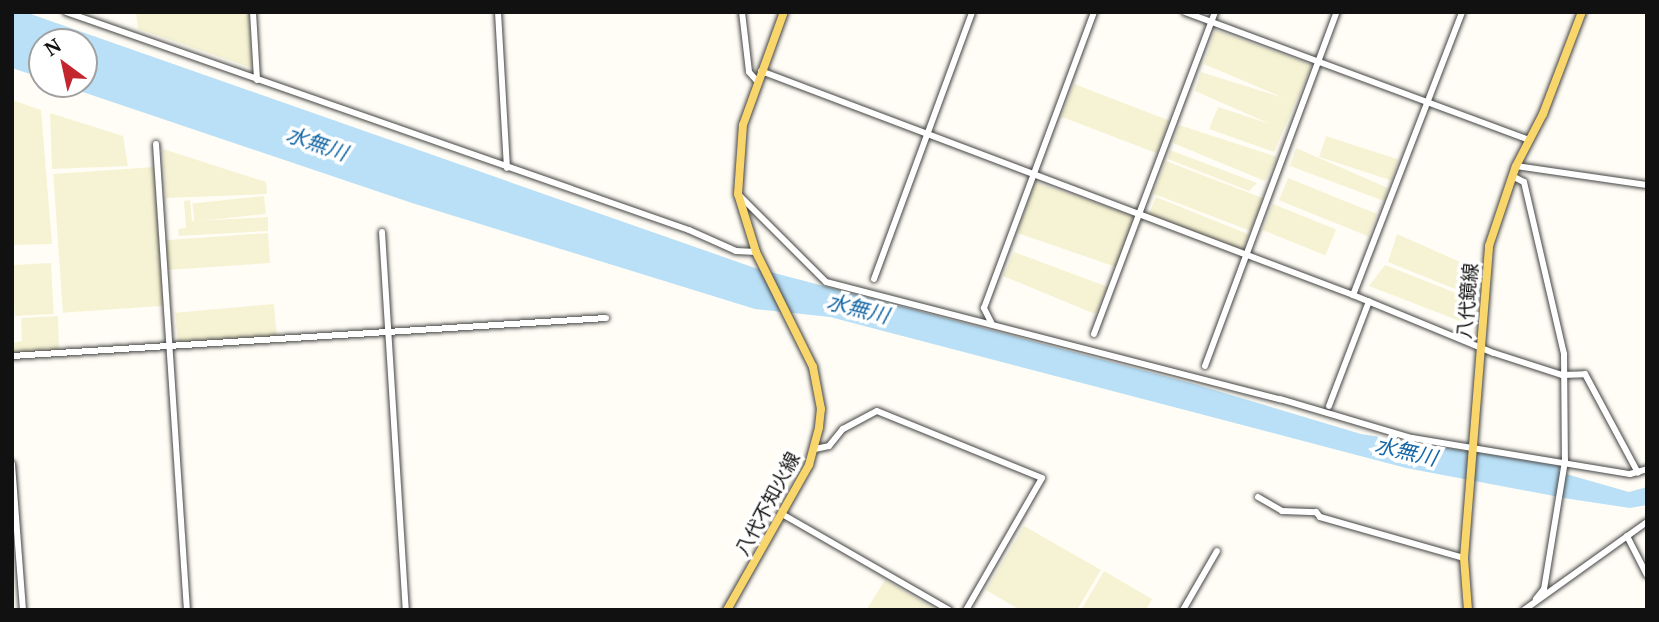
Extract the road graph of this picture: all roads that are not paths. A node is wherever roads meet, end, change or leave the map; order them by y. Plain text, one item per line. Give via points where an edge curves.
1 (66, 12) edge
2 (253, 12) edge
3 (498, 12) edge
4 (742, 12) edge
5 (784, 12) edge
6 (972, 12) edge
7 (1094, 12) edge
8 (1185, 12) edge
9 (1215, 12) edge
10 (1337, 12) edge
11 (1462, 12) edge
12 (1582, 12) edge
13 (1212, 22) junction
14 (1318, 64) junction
15 (761, 71) junction
16 (257, 80) junction
17 (757, 81) junction
18 (1427, 104) junction
19 (927, 134) junction
20 (1527, 139) junction
21 (156, 144) dead end
22 (1516, 166) junction
23 (507, 168) junction
24 (1033, 175) junction
25 (1514, 177) junction
26 (1647, 185) edge
27 (738, 194) junction
28 (1138, 215) junction
29 (382, 232) dead end
30 (757, 254) junction
31 (1246, 254) junction
32 (874, 279) dead end
33 (1353, 295) junction
34 (1368, 301) junction
35 (606, 318) dead end
36 (992, 324) junction
37 (388, 334) junction
38 (1094, 334) dead end
39 (1480, 347) junction
40 (169, 348) junction
41 (12, 356) edge
42 (1205, 366) dead end
43 (1562, 375) junction
44 (1329, 406) dead end
45 (1472, 447) junction
46 (815, 449) junction
47 (1565, 461) junction
48 (12, 464) edge
49 (1647, 469) edge
50 (1638, 473) junction
51 (1258, 497) dead end
52 (782, 514) junction
53 (1647, 522) edge
54 (1627, 537) junction
55 (1217, 551) dead end
56 (1464, 558) junction
57 (1647, 575) edge
58 (1536, 599) junction
59 (23, 610) edge
60 (187, 610) edge
61 (406, 610) edge
62 (727, 610) edge
63 (949, 610) edge
64 (966, 610) edge
65 (1183, 610) edge
66 (1468, 610) edge
67 (1524, 610) edge

1 - 16 street
2 - 16 street
3 - 23 street
4 - 17 street via 749,72
5 - 15 main road, 八代不知火線
6 - 19 street
7 - 24 street
8 - 13 street
9 - 13 street
10 - 14 street
11 - 18 street
12 - 20 main road, 八代鏡線 via 1543,114
13 - 14 street
13 - 28 street
14 - 18 street
14 - 31 street
15 - 17 main road, 八代不知火線
15 - 19 street
16 - 23 street
17 - 27 main road, 八代不知火線 via 741,134
18 - 20 street
18 - 33 street
19 - 24 street
19 - 32 street
20 - 22 main road, 八代鏡線
21 - 40 street
22 - 25 main road, 八代鏡線
22 - 26 street
23 - 30 street via 736,251
24 - 28 street
24 - 36 street via 984,308
25 - 39 main road, 八代鏡線 via 1489,246
25 - 43 street via 1524,182 1564,354
27 - 30 main road, 八代不知火線
27 - 36 street via 826,282
28 - 31 street
28 - 38 street
29 - 37 street
30 - 46 main road, 八代不知火線 via 813,367 821,409
31 - 33 street
31 - 42 street
33 - 34 street
34 - 39 street
34 - 44 street
35 - 37 street
36 - 45 street via 1412,438
37 - 40 street
37 - 61 street
39 - 43 street
39 - 45 main road, 八代鏡線
40 - 41 street
40 - 60 street
43 - 47 street
43 - 50 street via 1585,374
45 - 47 street
45 - 56 main road, 八代鏡線
46 - 52 main road, 八代不知火線
46 - 64 street via 829,446 843,429 877,411 1042,478
47 - 50 street
47 - 58 street via 1546,579
48 - 59 street
49 - 50 street
51 - 56 street via 1282,510 1316,512 1320,517
52 - 62 main road, 八代不知火線
52 - 63 street
53 - 54 street
54 - 57 street
54 - 58 street
55 - 65 street
56 - 66 main road, 八代鏡線
58 - 67 street

